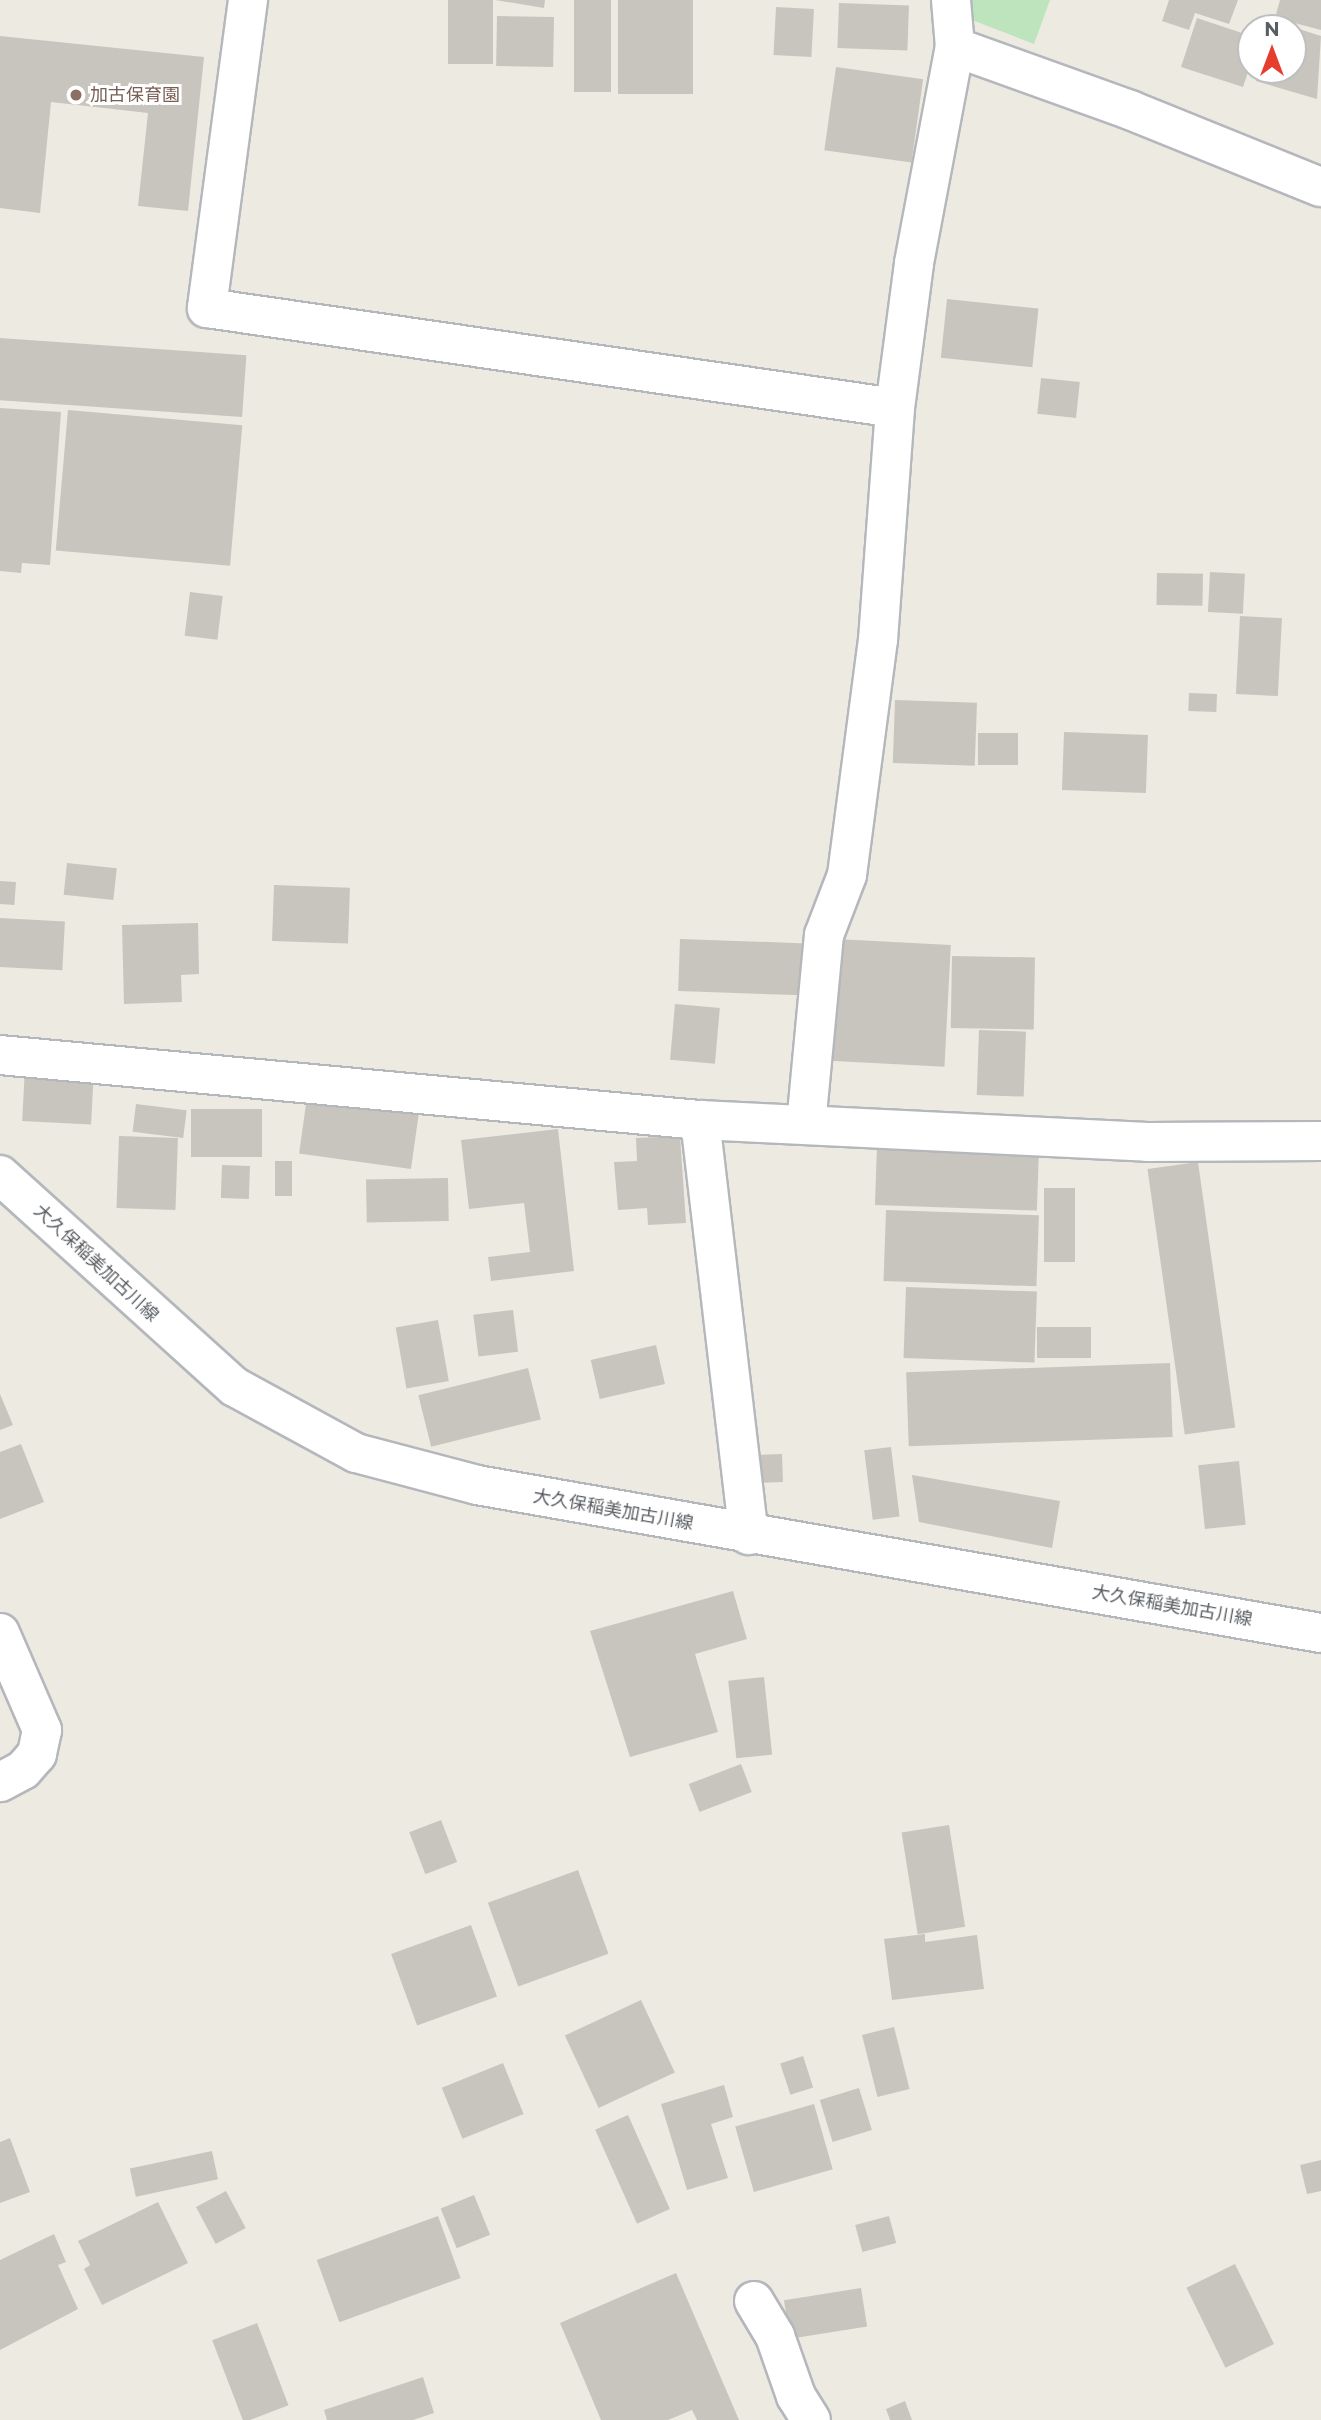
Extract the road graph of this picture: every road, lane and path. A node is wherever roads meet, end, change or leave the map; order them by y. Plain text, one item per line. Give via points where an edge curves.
1 (248, 0) edge
2 (951, 0) edge
3 (955, 47) junction
4 (1321, 187) edge
5 (895, 408) junction
6 (0, 1055) edge
7 (699, 1120) junction
8 (806, 1125) junction
9 (1321, 1142) edge
10 (0, 1175) edge
11 (749, 1535) junction
12 (0, 1633) edge
13 (1321, 1633) edge
14 (0, 1782) edge
15 (754, 2301) dead end
16 (811, 2420) edge

1 - 5 street via 207,308
2 - 3 street
3 - 4 street via 1130,110
3 - 5 street via 914,263
5 - 8 street via 878,640 847,875 824,935
6 - 7 street
7 - 8 street
7 - 11 street
8 - 9 street via 1147,1142
10 - 11 street, 大久保稲美加古川線 via 235,1387 356,1453 477,1485
11 - 13 street, 大久保稲美加古川線
12 - 14 street via 42,1730 37,1754 23,1770
15 - 16 street via 775,2336 796,2396

